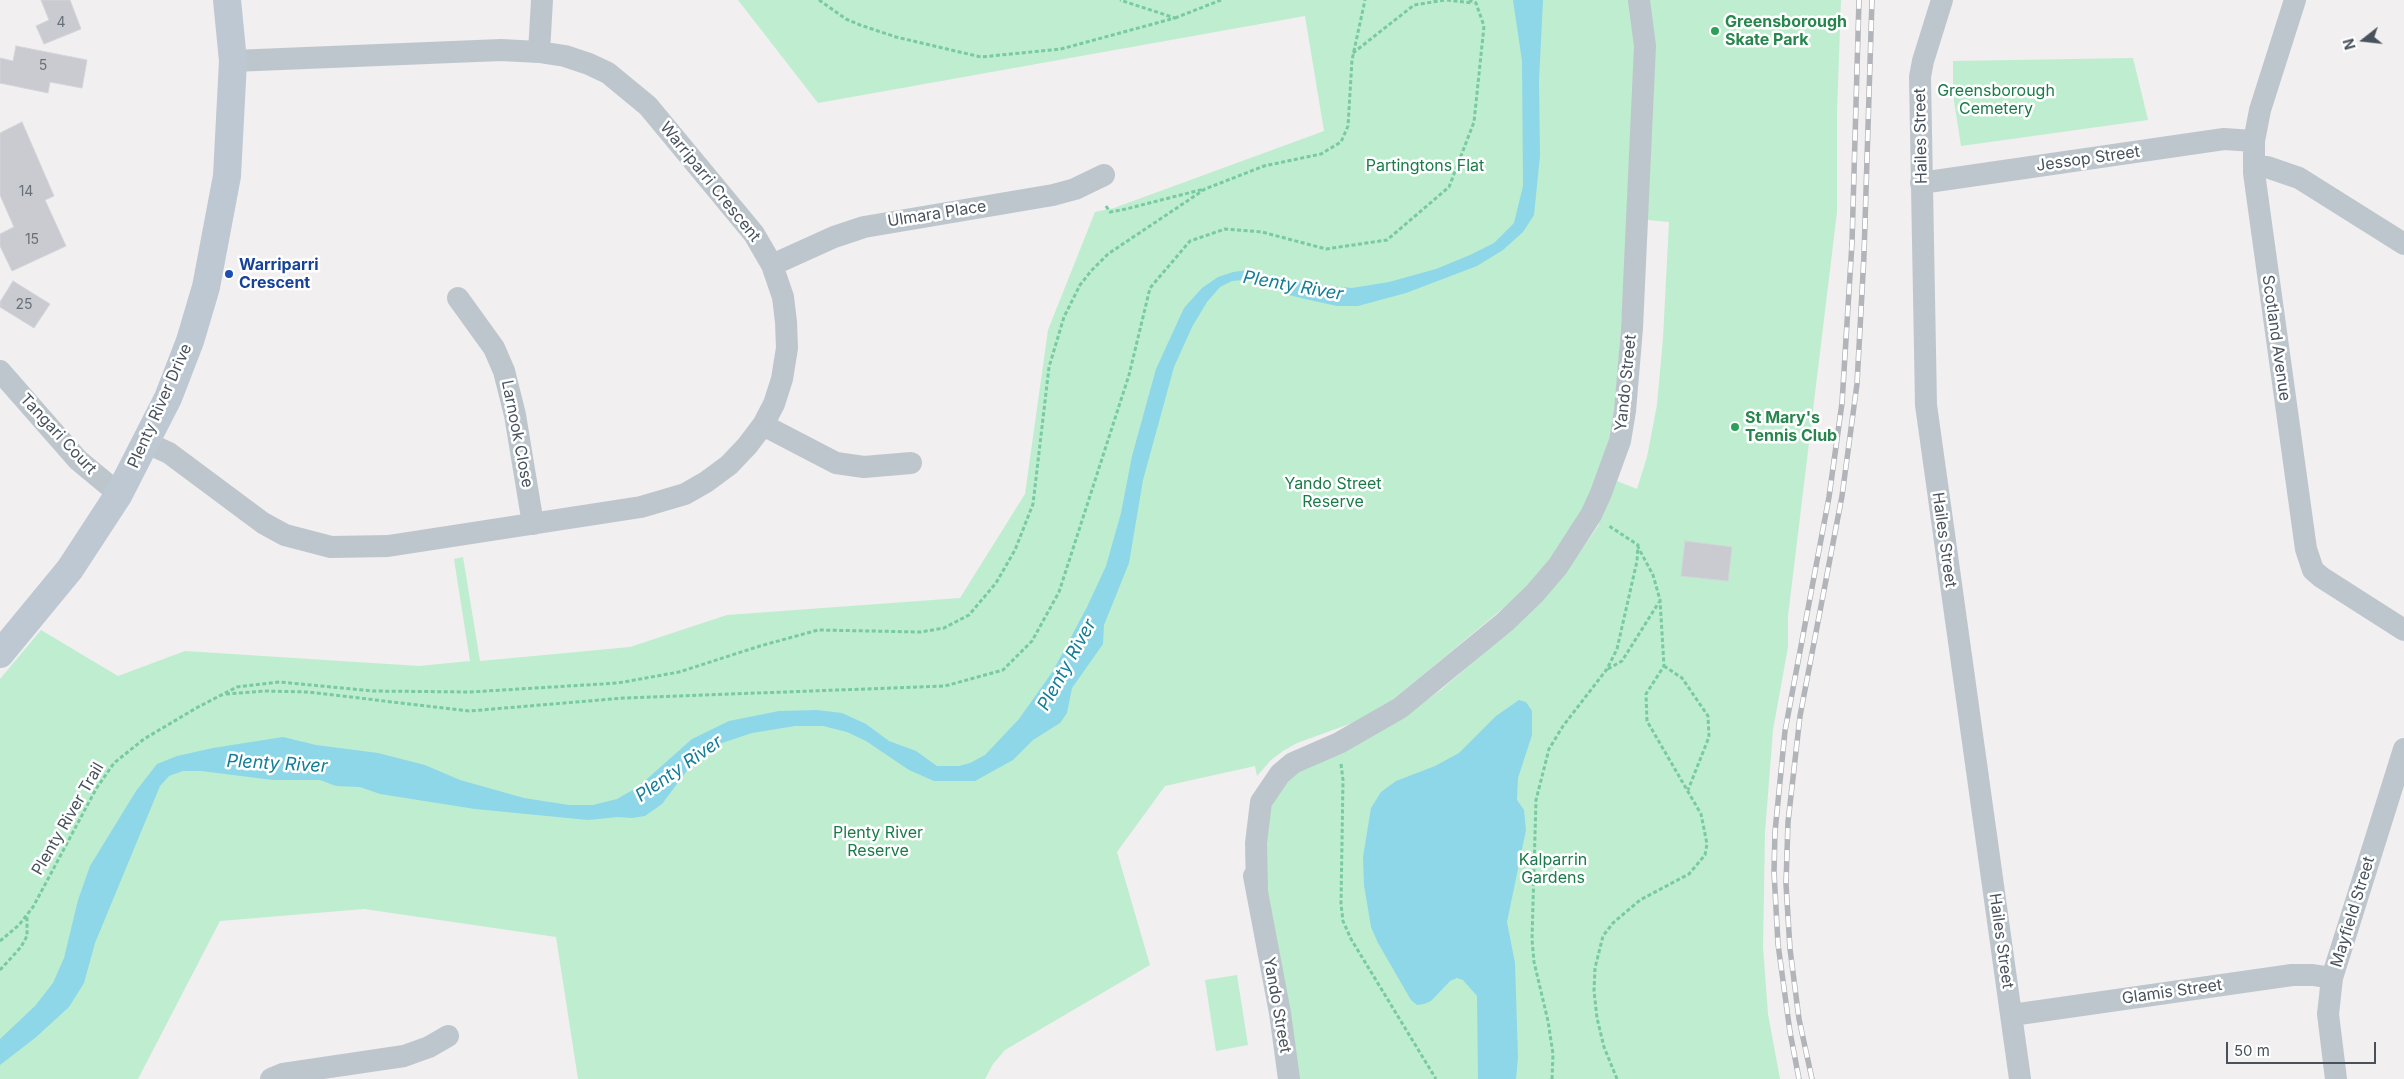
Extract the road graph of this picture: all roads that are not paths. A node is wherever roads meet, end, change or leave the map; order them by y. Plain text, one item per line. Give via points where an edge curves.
1 (228, 0) edge
2 (542, 0) edge
3 (1639, 0) edge
4 (1942, 0) edge
5 (2295, 0) edge
6 (539, 52) junction
7 (233, 61) junction
8 (2254, 141) junction
9 (2254, 167) junction
10 (1104, 175) dead end
11 (1921, 183) junction
12 (2404, 244) edge
13 (772, 265) junction
14 (458, 298) dead end
15 (0, 371) edge
16 (763, 425) junction
17 (146, 443) junction
18 (911, 463) dead end
19 (120, 494) junction
20 (533, 524) junction
21 (2404, 630) edge
22 (0, 654) edge
23 (1371, 724) junction
24 (2404, 749) edge
25 (1257, 890) junction
26 (1263, 932) junction
27 (2332, 978) junction
28 (2012, 1015) junction
29 (448, 1036) dead end
30 (366, 1071) edge
31 (271, 1079) edge
32 (1279, 1079) edge
33 (1289, 1079) edge
34 (2020, 1079) edge
35 (2336, 1079) edge

1 - 7 street, Plenty River Drive
2 - 6 street
3 - 23 street, Yando Street via 1645,46 1644,100 1628,386 1620,441 1591,515 1558,566 1535,594 1424,689 1400,708
4 - 11 street, Hailes Street via 1920,77
5 - 8 street, Scotland Avenue via 2260,110
6 - 7 street, Warriparri Crescent via 491,50
6 - 13 street, Warriparri Crescent via 589,64 608,74 648,106 748,226
7 - 17 street, Plenty River Drive via 227,176 206,287 190,341
8 - 9 street, Scotland Avenue
8 - 11 street, Jessop Street via 2224,138
9 - 12 street via 2268,167 2299,178
9 - 21 street, Scotland Avenue via 2308,558 2313,570 2321,577
10 - 13 street, Ulmara Place via 1053,195 864,227
11 - 28 street, Hailes Street via 1926,405
13 - 16 street, Warriparri Crescent via 783,297 787,348 782,379
14 - 20 street, Larnook Close via 494,348 504,371 515,415
15 - 19 street, Tangari Court via 78,460
16 - 18 street via 836,463 864,467
16 - 20 street, Warriparri Crescent via 729,465 685,494 641,507
17 - 19 street, Plenty River Drive
17 - 20 street, Warriparri Crescent via 169,453 263,523 285,535 331,548 388,546
19 - 22 street, Plenty River Drive via 70,569
23 - 25 street, Yando Street via 1339,743 1293,763 1280,774 1261,802 1256,843
23 - 25 street, Yando Street via 1330,735 1288,753 1261,781 1249,809 1246,828 1247,848
24 - 27 street, Mayfield Street
25 - 26 street, Yando Street
26 - 32 street, Yando Street via 1268,1009
26 - 33 street, Yando Street via 1280,1013
27 - 28 street, Glamis Street via 2292,975
27 - 35 street, Mayfield Street via 2328,1014
28 - 34 street, Hailes Street
29 - 30 street via 429,1047
30 - 31 street via 284,1074

